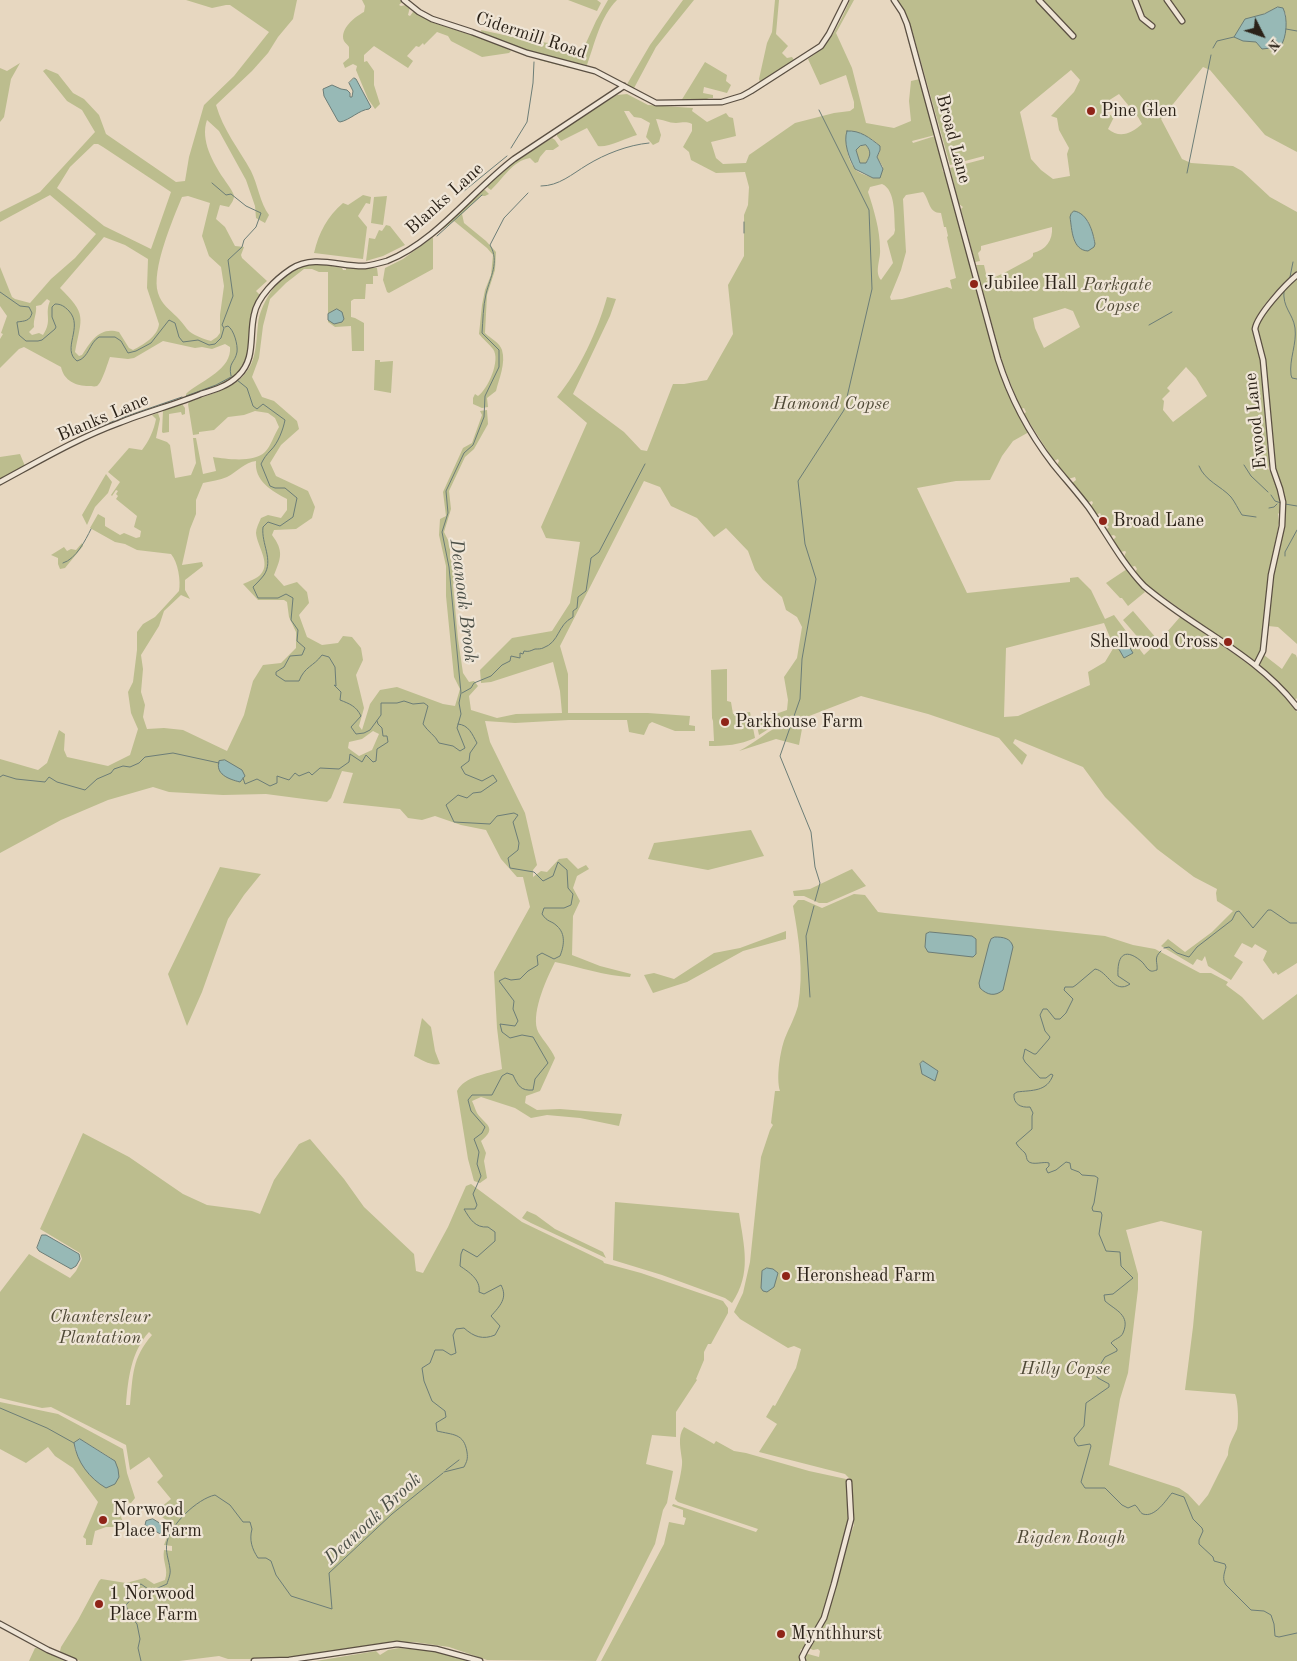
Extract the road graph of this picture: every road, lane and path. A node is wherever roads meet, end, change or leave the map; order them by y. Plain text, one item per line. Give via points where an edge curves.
1 (404, 0) edge
2 (846, 0) edge
3 (894, 0) edge
4 (1039, 0) edge
5 (1134, 0) edge
6 (1167, 0) edge
7 (1182, 21) dead end
8 (1152, 26) dead end
9 (1073, 36) dead end
10 (624, 86) junction
11 (1297, 275) edge
12 (0, 482) edge
13 (1256, 665) junction
14 (1297, 706) edge
15 (849, 1482) dead end
16 (0, 1624) edge
17 (74, 1661) edge
18 (254, 1661) edge
19 (480, 1661) edge
20 (803, 1661) edge

1 - 10 street, Cidermill Road via 432,19 527,54 595,71
2 - 10 street, Cidermill Road via 819,47 742,96 722,102 656,103
3 - 13 street, Broad Lane via 907,24 998,359 1020,413 1042,450 1088,506 1144,586
4 - 9 street
5 - 8 street via 1142,18
6 - 7 street
10 - 12 street, Blanks Lane via 514,158 426,238 396,257 364,266 312,262 290,270 270,287 257,306 250,354 244,369 231,382 112,426
11 - 13 street, Ewood Lane via 1271,303 1255,329 1263,360 1273,469 1283,504 1263,651
13 - 14 street, Broad Lane
15 - 20 street via 851,1519 824,1618
16 - 17 street
18 - 19 street via 289,1660 397,1644 436,1649

